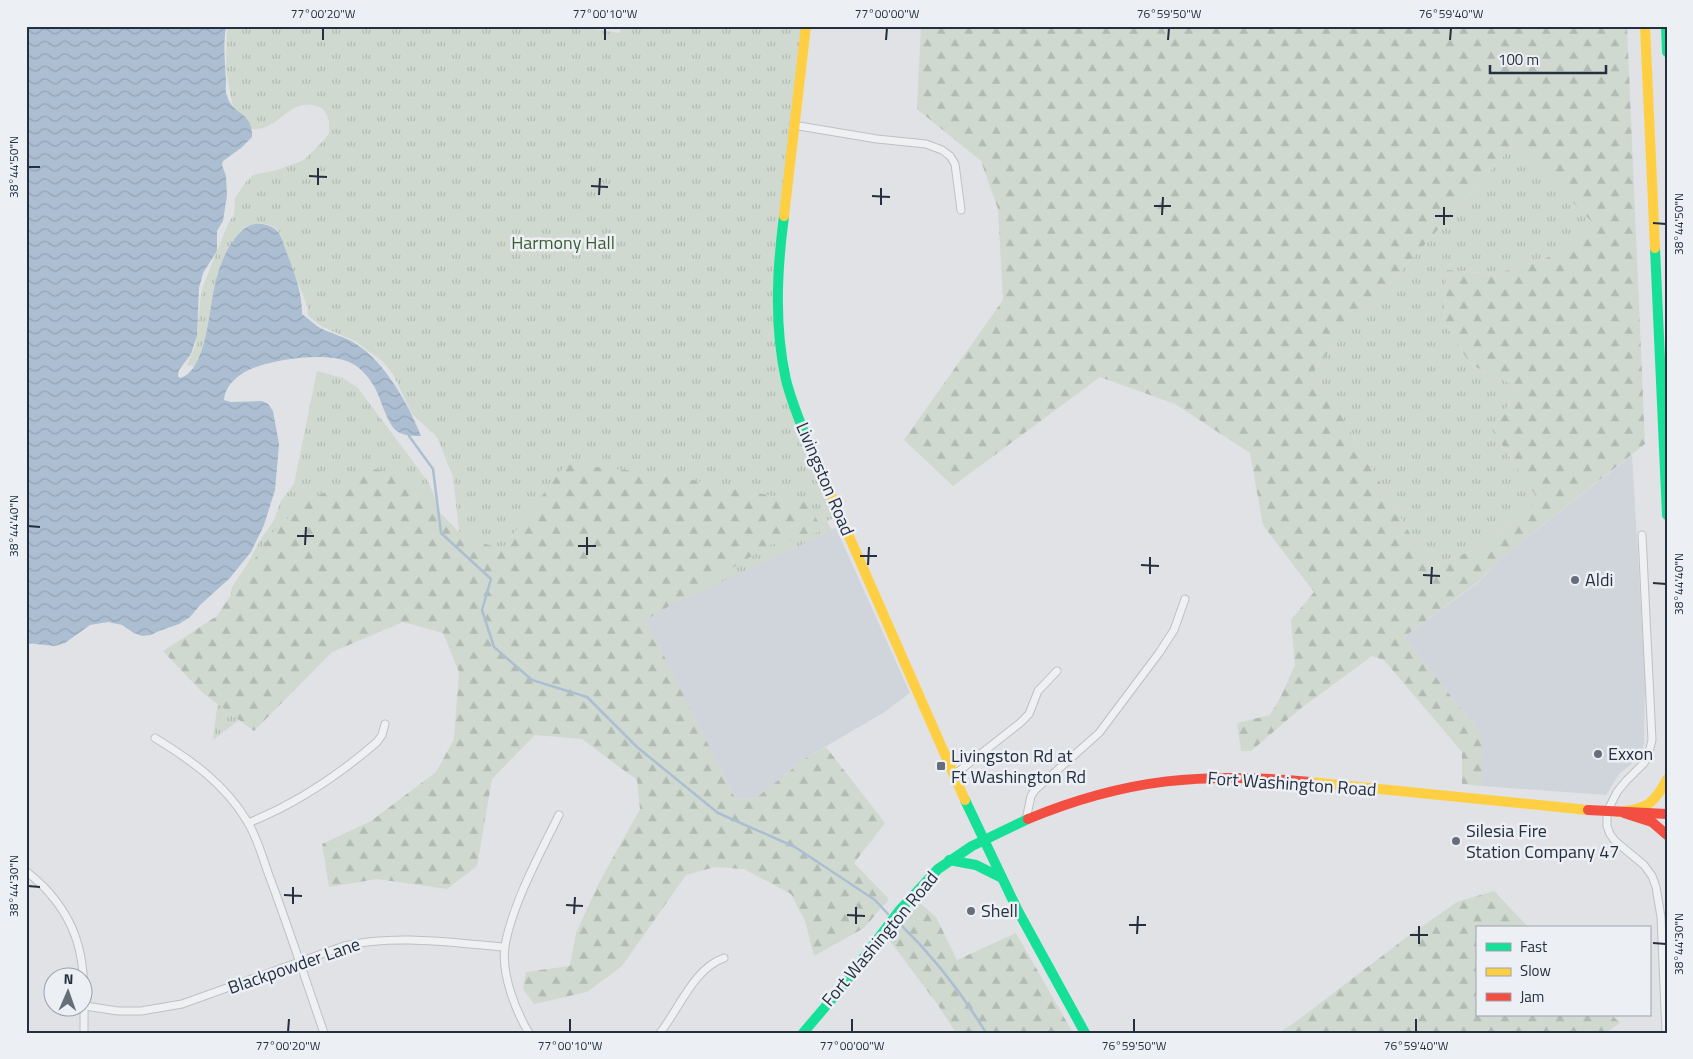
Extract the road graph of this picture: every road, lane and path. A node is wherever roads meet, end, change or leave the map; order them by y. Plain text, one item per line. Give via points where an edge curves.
1 (806, 26) edge
2 (1645, 26) edge
3 (1666, 26) edge
4 (1667, 52) edge
5 (794, 125) junction
6 (961, 210) dead end
7 (1667, 515) edge
8 (1642, 535) dead end
9 (1185, 599) dead end
10 (1057, 670) dead end
11 (385, 724) dead end
12 (155, 738) dead end
13 (954, 775) junction
14 (1667, 779) edge
15 (1616, 812) junction
16 (1667, 814) edge
17 (559, 815) dead end
18 (1026, 820) junction
19 (248, 823) junction
20 (1667, 835) edge
21 (983, 840) junction
22 (949, 860) junction
23 (26, 871) edge
24 (1001, 878) junction
25 (505, 947) junction
26 (724, 958) dead end
27 (300, 962) junction
28 (83, 966) edge
29 (92, 1007) edge
30 (85, 1016) edge
31 (84, 1033) edge
32 (324, 1033) edge
33 (529, 1033) edge
34 (660, 1033) edge
35 (803, 1033) edge
36 (1084, 1033) edge
37 (1666, 1033) edge

1 - 5 main road, Livingston Road
2 - 7 main road
3 - 4 main road
5 - 6 street via 877,140 926,144 942,150 955,164
5 - 13 main road, Livingston Road via 779,296 780,346 788,387 800,424
8 - 15 street via 1652,740 1644,764 1618,792
9 - 18 street via 1174,630 1159,653 1099,733 1035,790
10 - 13 street via 1038,691 1029,714
11 - 19 street via 378,742 336,775
12 - 19 street via 208,775 232,799
13 - 21 main road, Livingston Road
14 - 15 main road via 1654,802 1644,808
15 - 16 main road, Fort Washington Road
15 - 18 main road, Fort Washington Road via 1286,780 1215,777 1114,789
15 - 20 main road via 1652,822
15 - 37 street via 1607,826 1610,834 1644,865 1656,887 1661,917
17 - 25 street via 522,892
18 - 21 main road, Fort Washington Road
19 - 27 street
21 - 22 main road, Fort Washington Road
21 - 24 main road, Livingston Road
22 - 24 main road via 987,868
22 - 35 main road, Fort Washington Road via 908,900
23 - 28 street via 57,902 77,938
24 - 36 main road, Livingston Road
25 - 27 street, Blackpowder Lane via 384,940 344,946
25 - 33 street via 513,1002
26 - 34 street via 702,972
27 - 29 street, Blackpowder Lane via 210,995 158,1009 118,1011
27 - 32 street
30 - 31 street

